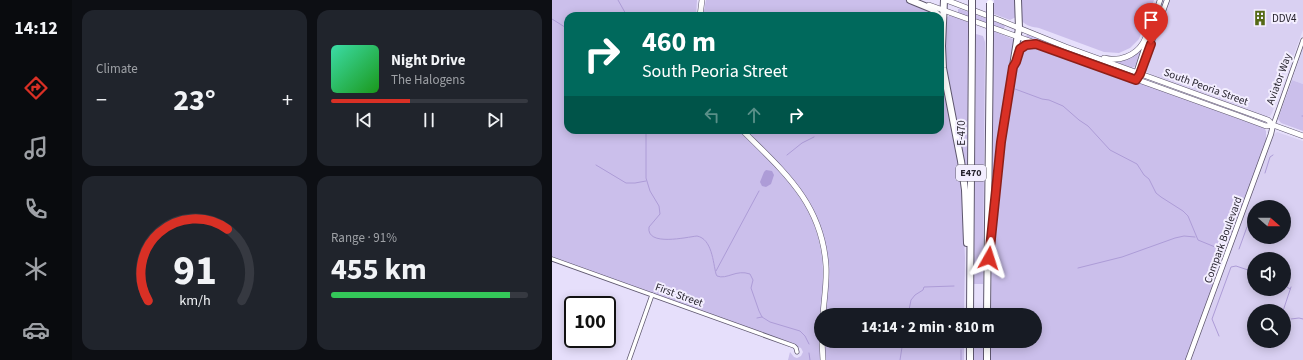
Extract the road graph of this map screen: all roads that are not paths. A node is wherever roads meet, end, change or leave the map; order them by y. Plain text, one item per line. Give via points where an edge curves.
1 (702, 0) edge
2 (910, 0) edge
3 (916, 0) edge
4 (945, 0) edge
5 (972, 0) edge
6 (1018, 0) edge
7 (1160, 0) edge
8 (1167, 0) edge
9 (990, 2) edge
10 (943, 11) junction
11 (700, 12) edge
12 (935, 12) edge
13 (1019, 28) junction
14 (1150, 28) junction
15 (1018, 38) junction
16 (1303, 40) edge
17 (1036, 44) junction
18 (1091, 56) junction
19 (1013, 67) junction
20 (1138, 73) junction
21 (944, 74) edge
22 (1136, 80) junction
23 (1273, 125) junction
24 (746, 134) edge
25 (1303, 136) edge
26 (552, 259) edge
27 (988, 269) junction
28 (970, 280) junction
29 (652, 295) junction
30 (824, 308) edge
31 (970, 308) edge
32 (987, 308) edge
33 (822, 348) edge
34 (970, 348) edge
35 (987, 348) edge
36 (797, 352) dead end
37 (629, 360) edge
38 (823, 360) edge
39 (970, 360) edge
40 (987, 360) edge
41 (1188, 360) edge

1 - 11 main road
2 - 12 highway
3 - 10 main road, South Peoria Street
4 - 10 highway
4 - 13 main road, South Peoria Street
5 - 28 highway, E-470 / E470, bridge
6 - 13 highway
7 - 14 street
8 - 20 street
9 - 27 highway, E470, bridge
10 - 15 main road, South Peoria Street
13 - 15 highway
13 - 18 main road, South Peoria Street
14 - 18 main road via 1140,47 1129,55 1114,59
14 - 20 street
15 - 17 main road, South Peoria Street
15 - 19 highway
16 - 23 street, Aviator Way
17 - 19 highway via 1026,45 1020,49
17 - 22 main road, South Peoria Street
18 - 20 main road, South Peoria Street
19 - 27 highway via 1001,142
20 - 22 street
20 - 23 main road, South Peoria Street via 1268,120
21 - 28 highway via 963,173 967,266
22 - 23 main road, South Peoria Street via 1266,126
23 - 25 main road, South Peoria Street
23 - 41 street, Compark Boulevard
24 - 30 main road via 795,185 814,218 825,260
26 - 29 street, First Street
27 - 32 highway, E470
28 - 31 highway, E-470 / E470
29 - 36 street, First Street via 794,346
29 - 37 street
33 - 38 main road
34 - 39 highway
35 - 40 highway

